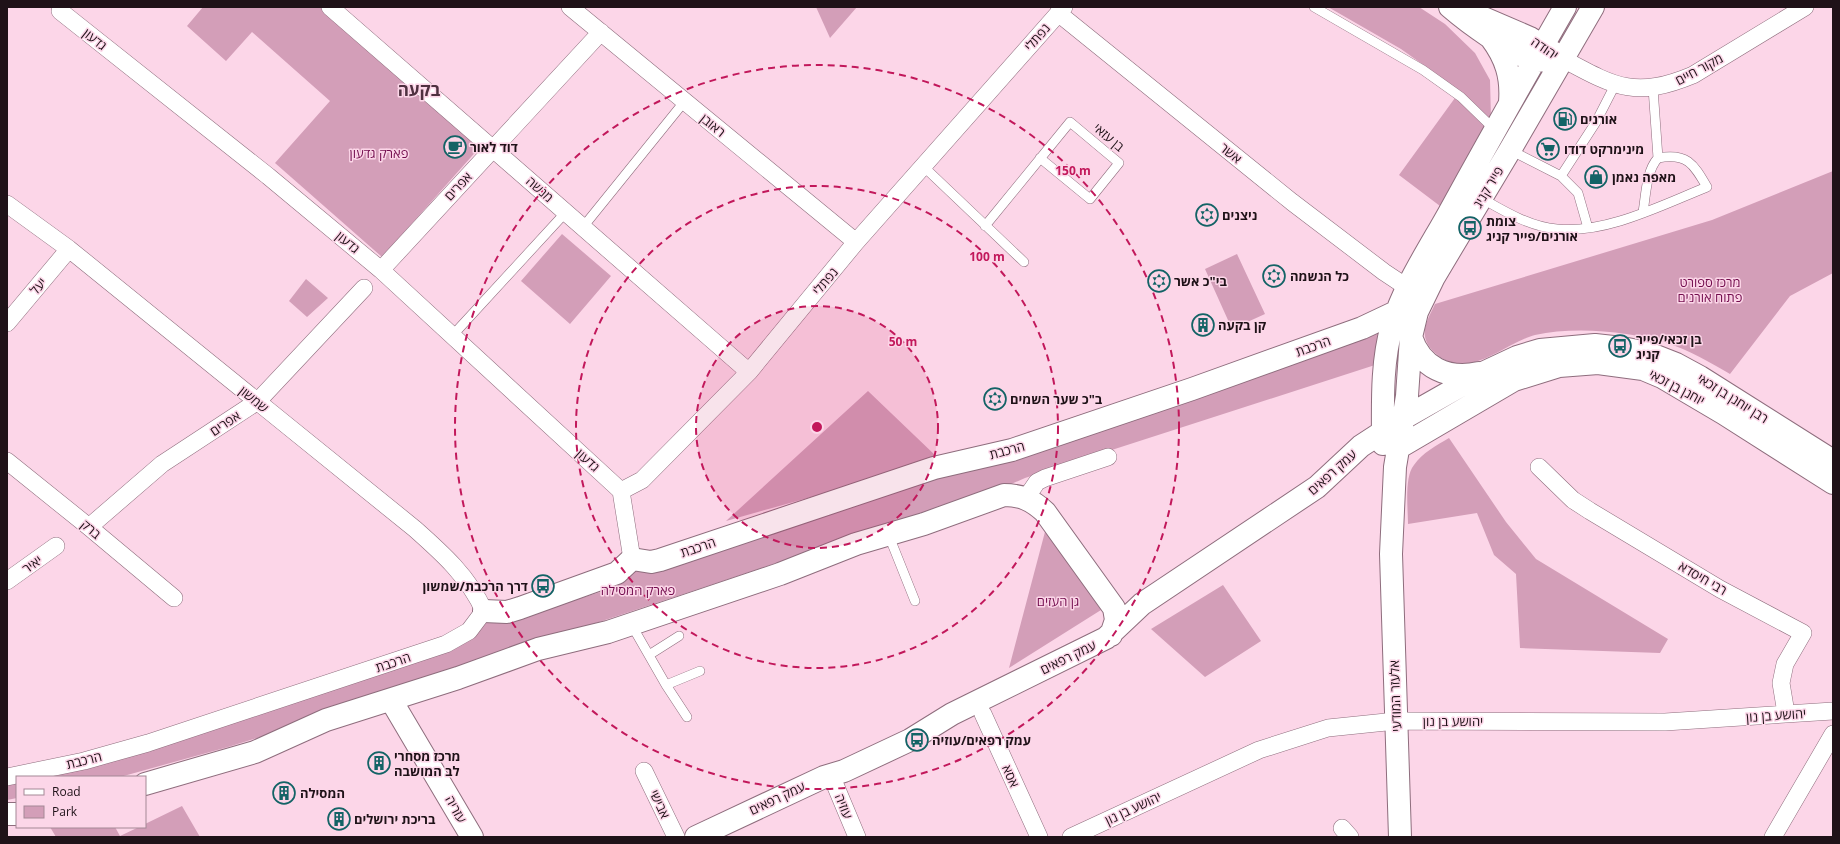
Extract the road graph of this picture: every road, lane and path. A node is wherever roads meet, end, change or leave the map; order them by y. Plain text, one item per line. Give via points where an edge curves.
1 (330, 7) edge
2 (570, 7) edge
3 (1314, 7) edge
4 (1450, 7) edge
5 (1456, 7) edge
6 (1565, 7) edge
7 (1593, 7) edge
8 (1805, 7) edge
9 (1061, 10) edge
10 (60, 11) dead end
11 (1329, 11) edge
12 (601, 32) junction
13 (1491, 38) junction
14 (1539, 53) junction
15 (1563, 59) junction
16 (1615, 85) junction
17 (1653, 88) junction
18 (684, 102) junction
19 (1510, 102) junction
20 (1495, 130) junction
21 (493, 148) junction
22 (1510, 150) junction
23 (1040, 158) junction
24 (1658, 158) junction
25 (923, 166) junction
26 (1561, 176) junction
27 (1481, 198) junction
28 (7, 204) edge
29 (566, 212) junction
30 (1643, 212) junction
31 (985, 226) junction
32 (584, 227) junction
33 (1588, 228) junction
34 (856, 242) junction
35 (69, 249) junction
36 (1024, 262) dead end
37 (381, 270) junction
38 (364, 288) dead end
39 (1408, 288) junction
40 (1398, 311) junction
41 (7, 323) edge
42 (452, 336) junction
43 (1411, 337) junction
44 (749, 372) junction
45 (1484, 372) junction
46 (258, 401) junction
47 (1404, 418) junction
48 (1383, 432) junction
49 (1398, 448) junction
50 (1108, 457) dead end
51 (7, 461) edge
52 (1833, 461) edge
53 (1539, 467) dead end
54 (1833, 483) edge
55 (621, 490) junction
56 (1026, 498) junction
57 (89, 527) junction
58 (889, 536) junction
59 (56, 546) dead end
60 (1391, 554) junction
61 (632, 559) junction
62 (7, 582) edge
63 (174, 598) dead end
64 (915, 601) dead end
65 (484, 611) junction
66 (631, 624) junction
67 (1111, 635) junction
68 (680, 636) dead end
69 (649, 655) junction
70 (700, 671) dead end
71 (666, 685) junction
72 (391, 700) junction
73 (1833, 711) edge
74 (1786, 713) junction
75 (983, 714) dead end
76 (686, 717) dead end
77 (1396, 721) junction
78 (1833, 734) edge
79 (644, 771) dead end
80 (831, 775) junction
81 (7, 777) edge
82 (146, 784) edge
83 (472, 837) edge
84 (676, 837) edge
85 (696, 837) edge
86 (857, 837) edge
87 (1039, 837) edge
88 (1071, 837) edge
89 (1400, 837) edge
90 (1773, 837) edge

1 - 21 street, מנשה
2 - 12 street, ראובן
3 - 11 lane
4 - 13 street, יהודה
5 - 14 street, יהודה
6 - 14 street, פייר קניג
7 - 15 street, פייר קניג
8 - 17 street, מקור חיים via 1693,75 1673,84
9 - 25 street, נפתלי
9 - 39 street, אשר via 1292,202
10 - 37 street, גדעון via 268,176
11 - 20 lane via 1461,97
12 - 18 street, ראובן
12 - 21 street, אפרים
13 - 14 street, יהודה
13 - 19 street via 1508,68
14 - 15 street, יהודה
14 - 19 street, פייר קניג
15 - 16 street, מקור חיים
15 - 22 street, פייר קניג
16 - 17 street, מקור חיים
16 - 26 lane via 1592,129
17 - 24 lane
18 - 32 lane
18 - 34 street, ראובן
19 - 20 street, פייר קניג
20 - 39 street, פייר קניג
21 - 29 street, מנשה
21 - 37 street, אפרים
22 - 26 lane
22 - 27 street, פייר קניג
23 - 23 lane, בן עזאי via 1070,122 1120,163 1090,199
23 - 31 lane, בן עזאי
24 - 30 lane via 1650,171
24 - 30 lane via 1675,156 1689,161 1707,187
25 - 31 lane
25 - 34 street, נפתלי
26 - 33 lane via 1578,192
27 - 33 lane via 1501,210 1535,224 1556,229
27 - 43 street, פייר קניג via 1424,296
28 - 35 street, שמשון
29 - 32 street, מנשה
29 - 42 lane
30 - 33 lane
31 - 36 lane
32 - 44 street, מנשה
34 - 44 street, נפתלי
35 - 41 street, יעל
35 - 46 street, שמשון
37 - 42 street, גדעון
38 - 46 street, אפרים
39 - 40 street, פייר קניג
40 - 48 street, פייר קניג via 1392,326 1387,354
40 - 61 street, הרכבת via 1362,328 1012,450 928,470 660,560 652,562
42 - 55 street, גדעון
43 - 45 street via 1419,356 1436,368 1460,375
43 - 47 street, פייר קניג
44 - 55 street, נפתלי via 642,480
45 - 47 street, רבן יוחנן בן זכאי
45 - 52 street, רבן יוחנן בן זכאי via 1517,357 1568,346 1615,347 1648,353 1700,377
46 - 57 street, אפרים via 162,464
46 - 65 street, שמשון via 447,558 476,595
47 - 48 street, עמק רפאים
47 - 49 street, פייר קניג
48 - 49 street
48 - 60 street, אלעזר המודעי via 1384,509
48 - 67 street, עמק רפאים via 1350,454 1317,487 1292,505 1142,604
49 - 54 street, יוחנן בן זכאי via 1514,380 1559,366 1598,363 1643,369 1667,379
49 - 60 street, אלעזר המודעי
50 - 56 street via 1037,482
51 - 57 street, ברק
53 - 74 street, רבי חיסדא via 1573,500 1590,511 1720,589 1803,633 1785,664 1781,683
55 - 61 street
56 - 58 street via 1004,495
56 - 67 street via 1044,512 1111,604 1116,616
57 - 63 street, ברק
58 - 64 lane
58 - 66 street via 856,544 780,574
59 - 62 street, יאיר
60 - 77 street, אלעזר המודעי
61 - 65 street via 617,573 520,608 507,612
65 - 81 street, הרכבת via 474,625 460,637 408,657 148,743
66 - 69 lane
66 - 72 street via 538,649
67 - 80 street, עמק רפאים via 952,714 910,740
68 - 69 lane
69 - 71 lane
70 - 71 lane
71 - 76 lane
72 - 82 street via 326,720 255,752
72 - 83 street, עזריה
73 - 74 street, יהושע בן נון
74 - 77 street, יהושע בן נון via 1665,722
75 - 87 street, אסא
77 - 88 street, יהושע בן נון via 1328,728 1259,750
77 - 89 street, אלעזר המודעי
78 - 90 street
79 - 84 street, אבישי
80 - 85 street, עמק רפאים
80 - 86 street, עוזיה

